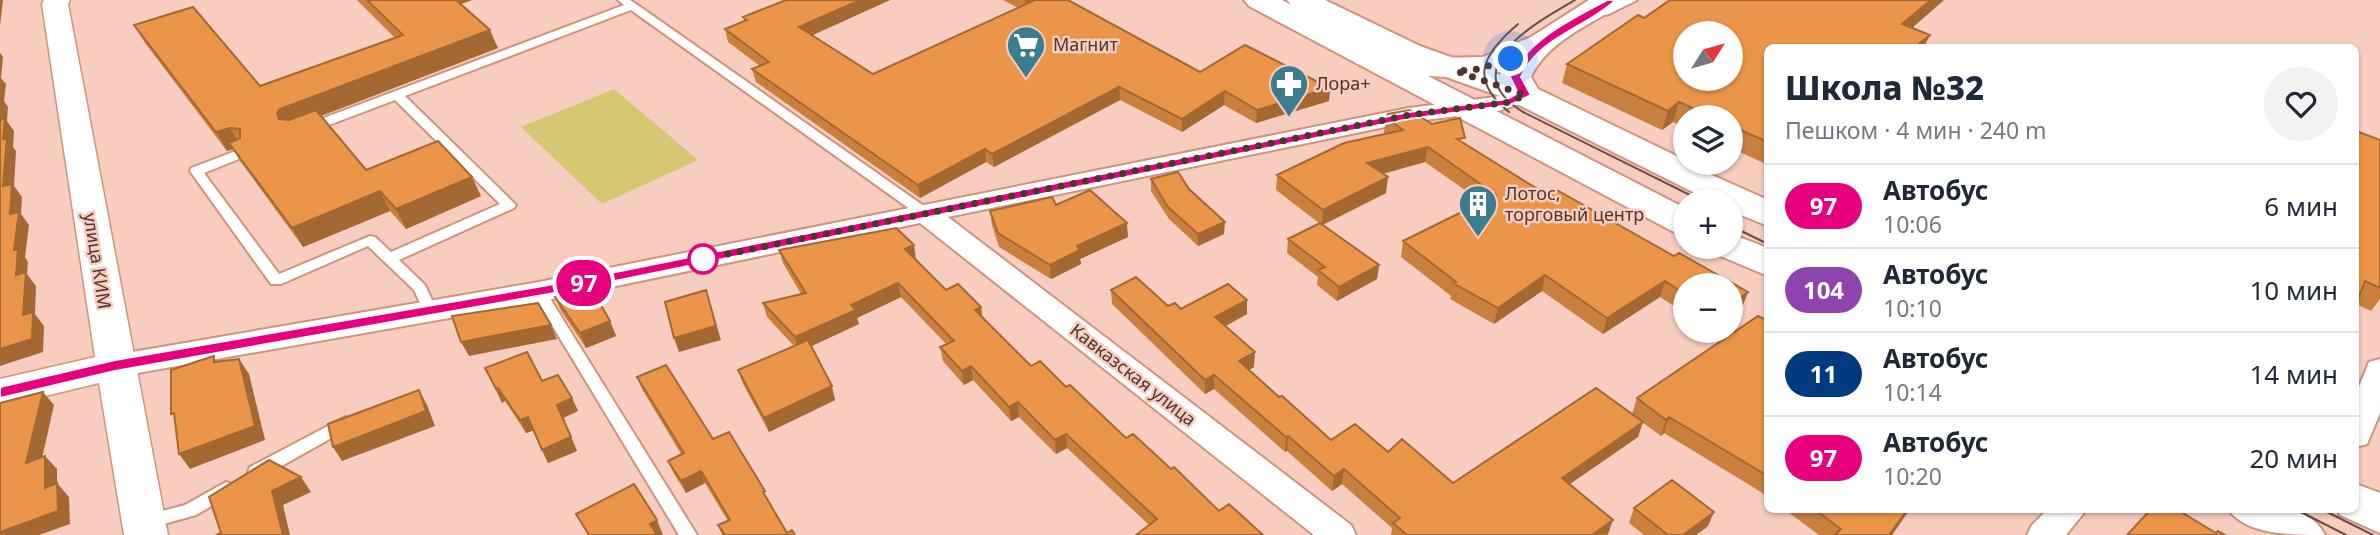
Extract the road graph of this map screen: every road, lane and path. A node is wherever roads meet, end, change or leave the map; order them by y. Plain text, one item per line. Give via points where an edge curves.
1 (57, 0) edge
2 (1261, 0) edge
3 (1302, 0) edge
4 (1611, 0) edge
5 (1632, 0) edge
6 (627, 3) edge
7 (1553, 36) junction
8 (1456, 71) junction
9 (396, 94) junction
10 (1525, 95) junction
11 (1463, 109) junction
12 (295, 133) edge
13 (245, 152) edge
14 (1764, 213) edge
15 (926, 214) junction
16 (1673, 217) edge
17 (1743, 252) edge
18 (390, 258) junction
19 (1764, 262) edge
20 (539, 292) junction
21 (430, 311) junction
22 (115, 366) junction
23 (2380, 370) edge
24 (0, 393) edge
25 (357, 419) edge
26 (2359, 427) edge
27 (2359, 504) edge
28 (2066, 513) edge
29 (2259, 513) edge
30 (2380, 514) edge
31 (145, 528) edge
32 (688, 535) edge
33 (1339, 535) edge
34 (2044, 535) edge
35 (2301, 535) edge

1 - 22 street, улица КИМ
2 - 8 main road via 1401,59
2 - 11 main road
3 - 8 main road
4 - 7 main road
5 - 7 lane
6 - 9 lane
6 - 15 lane
7 - 8 main road via 1504,61
7 - 10 main road via 1517,70
8 - 10 main road
9 - 12 lane
9 - 18 lane via 509,205
10 - 11 street via 1510,102
10 - 14 main road
11 - 15 street via 1409,115
11 - 16 main road
13 - 18 lane via 196,171 276,281 370,240
15 - 20 street
15 - 33 street, Кавказская улица
17 - 19 main road
18 - 21 lane via 420,288
20 - 21 street
20 - 32 lane
21 - 22 street
22 - 24 street
22 - 31 street, улица КИМ
23 - 26 street
25 - 31 lane, улица КИМ via 334,427 190,510
27 - 30 main road
28 - 34 street
29 - 35 main road

